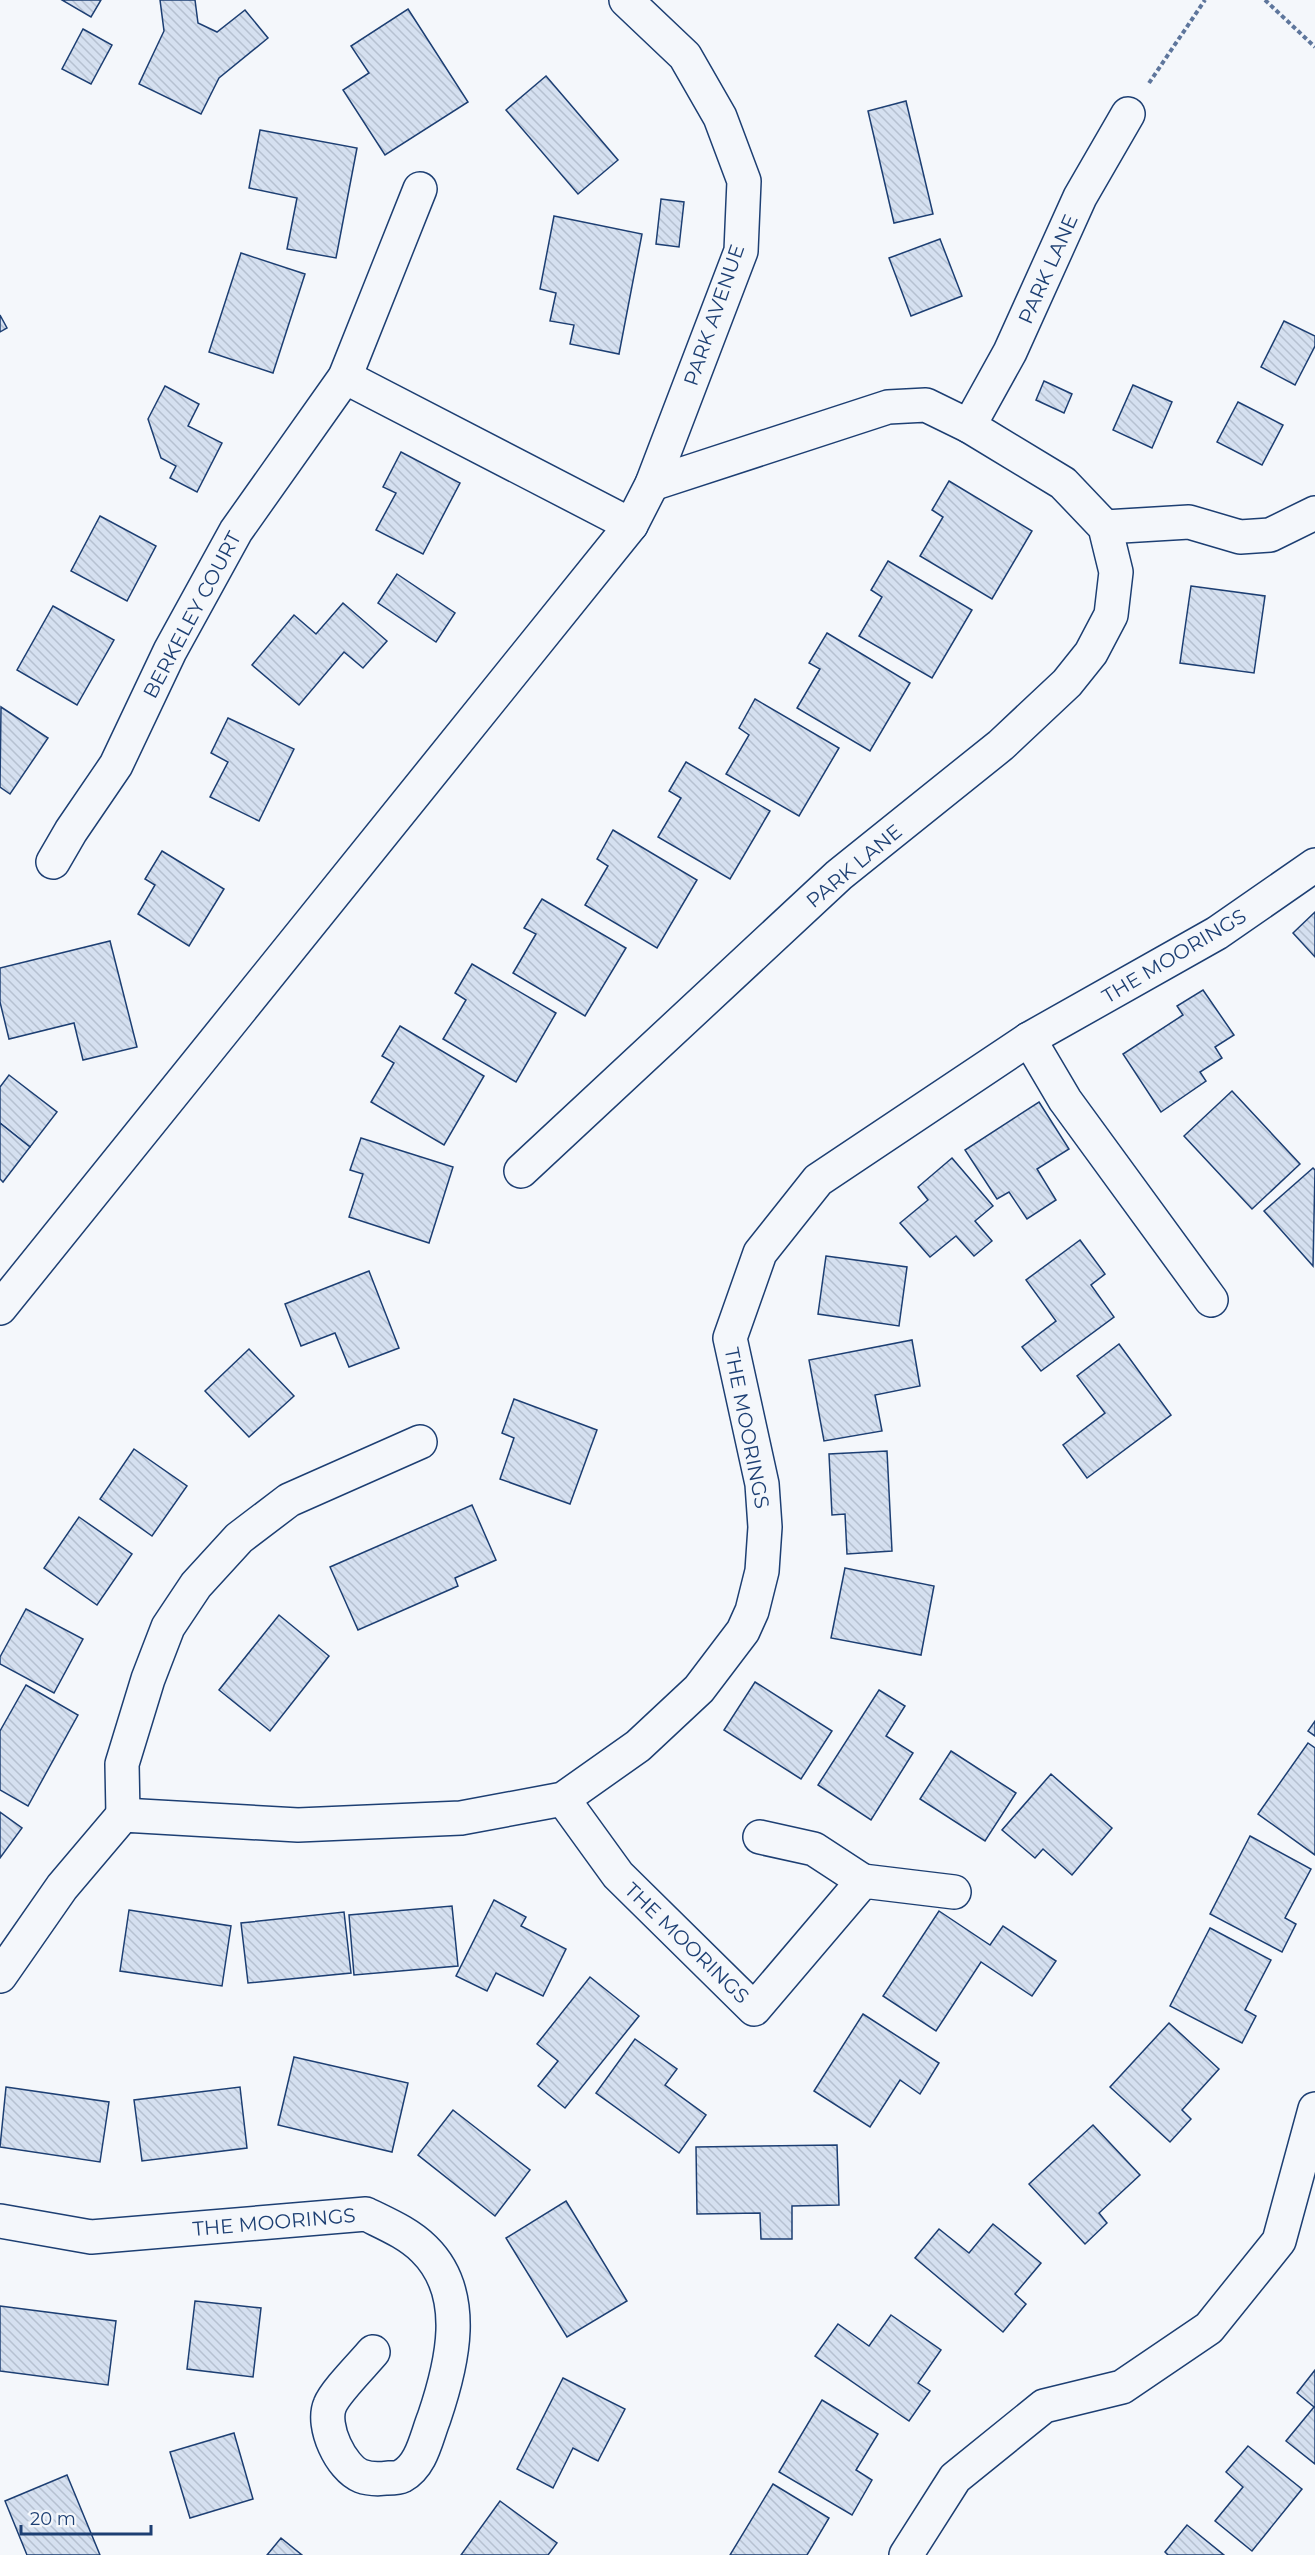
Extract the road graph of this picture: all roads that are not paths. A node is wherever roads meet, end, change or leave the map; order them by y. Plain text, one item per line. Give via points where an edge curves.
1 (626, 0) edge
2 (1128, 114) road end
3 (420, 189) dead end
4 (345, 377) junction
5 (969, 426) junction
6 (652, 484) junction
7 (1315, 513) edge
8 (631, 525) junction
9 (1105, 527) junction
10 (53, 862) dead end
11 (1315, 865) edge
12 (1029, 1040) junction
13 (521, 1172) dead end
14 (1211, 1300) dead end
15 (0, 1308) edge
16 (420, 1442) dead end
17 (563, 1799) junction
18 (123, 1815) junction
19 (760, 1837) dead end
20 (863, 1881) junction
21 (954, 1892) dead end
22 (0, 1976) edge
23 (1315, 2109) edge
24 (0, 2221) edge
25 (373, 2352) dead end
26 (906, 2555) edge

1 - 6 street, PARK AVENUE via 685,56 720,117 744,181 741,251
2 - 5 street, PARK LANE via 1080,197 1010,352
3 - 4 street, BERKELEY COURT
4 - 8 street
4 - 10 street, BERKELEY COURT via 236,531 170,651 116,765
5 - 6 street, PARK LANE via 926,405 888,407
5 - 9 street, PARK LANE via 1063,483
6 - 8 street, PARK AVENUE
7 - 9 street via 1260,536 1240,537 1189,522
8 - 15 street, PARK AVENUE
9 - 13 street, PARK LANE via 1116,572 1111,615 1091,652 1067,684 1001,745 839,875
11 - 12 street, THE MOORINGS via 1217,933
12 - 14 street via 1065,1100
12 - 17 street, THE MOORINGS via 818,1179 760,1253 730,1338 762,1484 763,1560 752,1611 743,1631 699,1689 638,1746
16 - 18 street via 289,1500 239,1538 196,1585 168,1627 147,1679 122,1764
17 - 18 street, THE MOORINGS via 460,1818 298,1825
17 - 20 street, THE MOORINGS via 618,1875 754,2009
18 - 22 street via 62,1887
19 - 20 street via 814,1849
20 - 21 street
23 - 26 street via 1279,2241 1209,2328 1122,2387 1044,2406 955,2478
24 - 25 street, THE MOORINGS via 92,2237 366,2214 397,2229 425,2250 444,2278 453,2310 452,2354 442,2395 417,2463 400,2478 360,2476 344,2461 328,2422 329,2405

